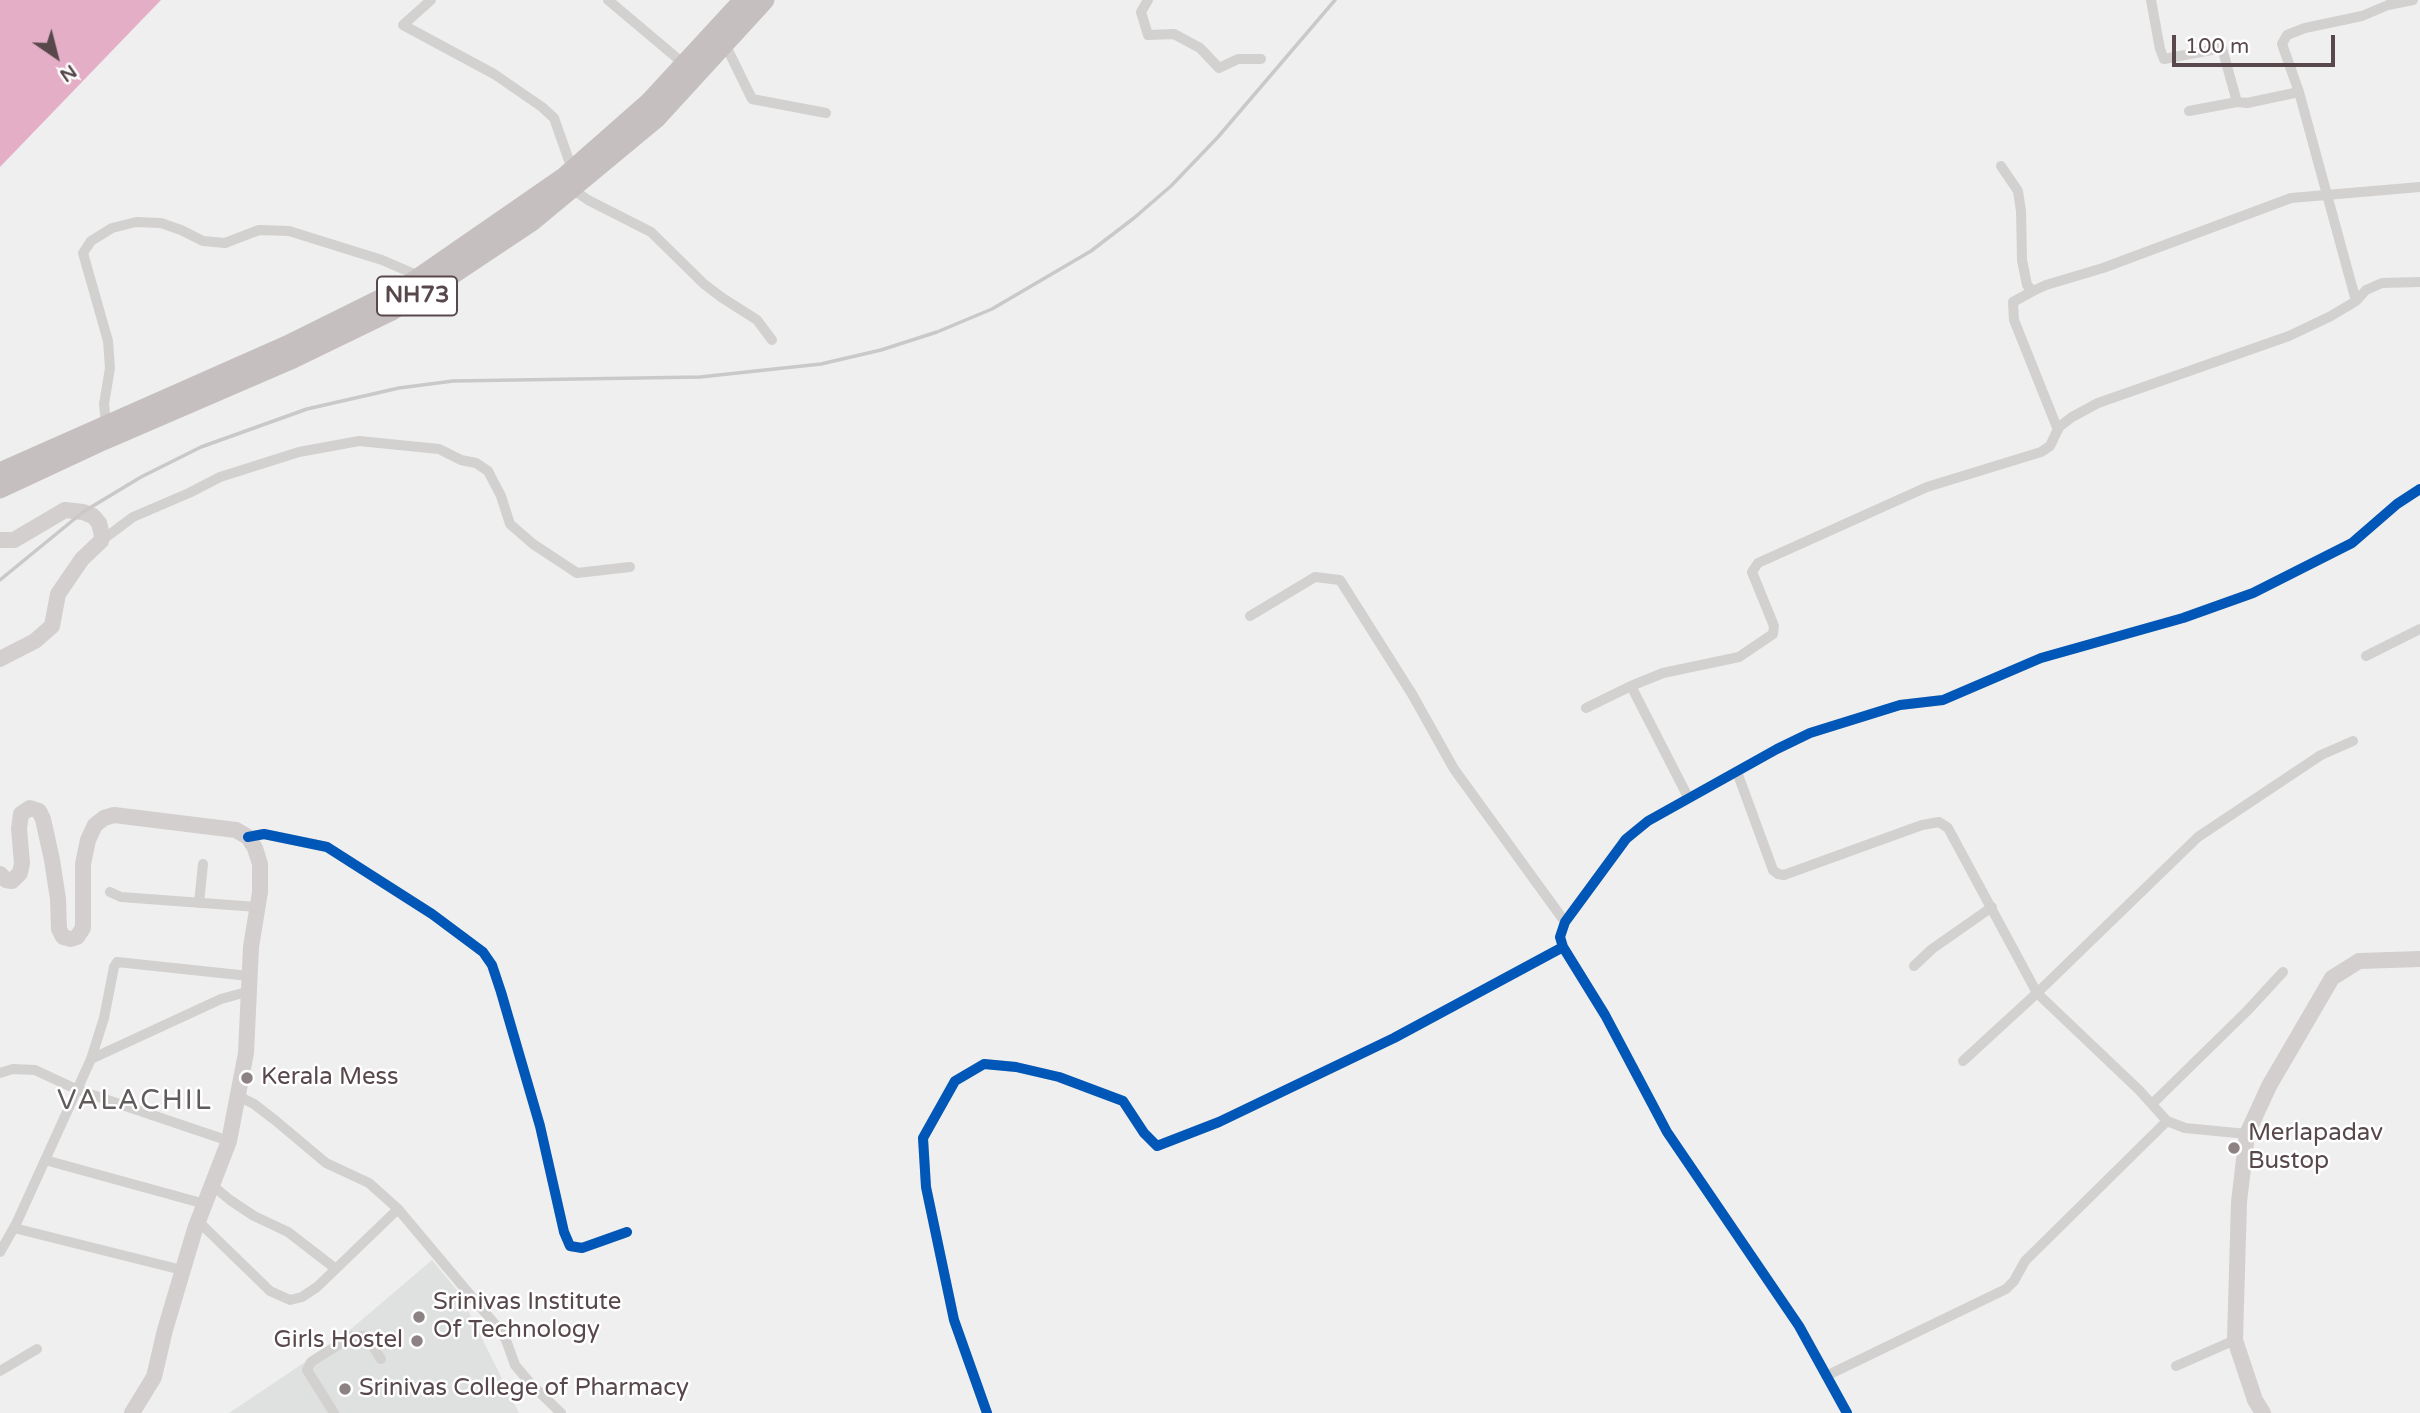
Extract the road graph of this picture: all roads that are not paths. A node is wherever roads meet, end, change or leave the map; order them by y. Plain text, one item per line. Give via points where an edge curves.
1 (431, 0) edge
2 (608, 0) edge
3 (743, 0) edge
4 (765, 0) edge
5 (1148, 0) edge
6 (2151, 0) edge
7 (2413, 0) edge
8 (725, 44) junction
9 (1261, 59) dead end
10 (684, 64) junction
11 (2299, 92) junction
12 (2237, 102) junction
13 (2189, 111) dead end
14 (827, 113) dead end
15 (2001, 166) dead end
16 (572, 179) junction
17 (2420, 187) edge
18 (2328, 195) junction
19 (419, 276) junction
20 (2420, 282) edge
21 (2034, 291) junction
22 (2356, 301) junction
23 (772, 340) dead end
24 (106, 424) junction
25 (2058, 430) junction
26 (0, 472) edge
27 (0, 489) edge
28 (2420, 489) edge
29 (0, 540) edge
30 (101, 541) junction
31 (630, 567) dead end
32 (1250, 616) dead end
33 (2420, 629) edge
34 (2366, 656) dead end
35 (0, 659) edge
36 (1631, 686) junction
37 (1586, 708) dead end
38 (2353, 741) dead end
39 (1737, 772) junction
40 (1688, 797) junction
41 (248, 838) junction
42 (203, 864) dead end
43 (0, 874) edge
44 (110, 892) dead end
45 (199, 903) junction
46 (257, 907) junction
47 (1992, 907) junction
48 (1565, 922) junction
49 (1563, 947) junction
50 (2420, 959) edge
51 (1914, 966) dead end
52 (2283, 972) dead end
53 (250, 984) junction
54 (2037, 993) junction
55 (91, 1059) junction
56 (1963, 1061) dead end
57 (0, 1073) edge
58 (78, 1090) junction
59 (237, 1096) junction
60 (2152, 1104) junction
61 (2167, 1121) junction
62 (2247, 1135) junction
63 (229, 1141) junction
64 (45, 1160) junction
65 (212, 1185) junction
66 (205, 1203) junction
67 (398, 1209) junction
68 (198, 1221) junction
69 (14, 1228) junction
70 (627, 1232) dead end
71 (0, 1252) edge
72 (336, 1269) junction
73 (183, 1270) junction
74 (2235, 1340) junction
75 (37, 1349) dead end
76 (381, 1359) dead end
77 (2176, 1366) dead end
78 (0, 1371) edge
79 (1826, 1376) junction
80 (132, 1413) edge
81 (334, 1413) edge
82 (561, 1413) edge
83 (987, 1413) edge
84 (1847, 1413) edge
85 (2263, 1413) edge

1 - 16 street via 403,25 494,74 542,107 554,118
2 - 10 street
3 - 10 highway, NH73
4 - 8 highway, NH73
5 - 9 street via 1141,12 1148,35 1174,34 1200,48 1219,68 1238,59
6 - 12 street via 2164,59 2222,48
7 - 11 street via 2287,36 2282,44
8 - 14 street via 751,100
8 - 16 highway, NH73 via 656,119
10 - 16 highway, NH73
11 - 12 street
11 - 18 street
12 - 13 street
15 - 21 street via 2018,191 2022,260 2027,285
16 - 19 highway, NH73
16 - 23 street via 588,200 651,232 704,284 757,320
16 - 27 highway, NH73 via 522,229 390,312
17 - 18 street
18 - 21 street via 2291,198
18 - 22 street
19 - 24 highway, NH73 via 287,345
19 - 24 street via 289,231 259,230 225,243 203,242 161,223 136,222 112,228 91,241 83,253 108,341
20 - 22 street via 2382,283
21 - 25 street via 2013,302 2014,320
22 - 25 street via 2290,335 2098,403
24 - 26 highway, NH73
25 - 36 street via 2050,446 2040,453 1927,487 1758,563 1752,572 1774,626 1773,635 1739,657 1663,673
28 - 39 street via 2352,543 2253,593 2041,658 1943,700 1900,705 1810,733
29 - 30 main road via 15,540 65,510 93,516 99,523
30 - 31 street via 133,517 220,477 299,452 359,441 439,449 476,463 488,471 510,524 533,544 578,573
30 - 35 main road via 58,594 52,626 35,642
32 - 48 street via 1315,577 1340,580 1454,769
33 - 34 street
36 - 37 street
36 - 40 street
38 - 54 street via 2321,755 2198,836
39 - 40 street
39 - 47 street via 1777,874 1939,822 1956,840
40 - 48 street via 1626,839
41 - 43 main road via 236,830 114,816 98,821 83,864 83,928 71,939 63,937 59,929 54,873 38,811 25,809 21,814 20,873 9,881
41 - 46 main road via 260,864
41 - 70 street via 264,834 327,847 483,952 504,1004 570,1246 582,1248
42 - 45 street
44 - 45 street via 121,897
45 - 46 street
46 - 53 main road
47 - 51 street
47 - 54 street
48 - 49 street via 1560,937
49 - 79 street via 1667,1132 1798,1326
49 - 83 street via 1394,1038 1219,1122 1157,1146 1123,1101 1059,1077 984,1064 955,1081 923,1138 926,1187 954,1320
50 - 62 main road via 2359,961 2332,978 2269,1086
52 - 60 street
53 - 55 street
53 - 55 street via 117,962
53 - 59 main road via 246,1053
54 - 56 street
54 - 60 street
55 - 58 street
57 - 58 street via 35,1070
58 - 63 street
58 - 64 street
59 - 63 main road
59 - 67 street via 269,1115 326,1163 369,1183
60 - 61 street
61 - 62 street via 2185,1128
61 - 79 street via 2025,1261 2006,1289
62 - 74 main road via 2239,1202
63 - 65 main road
64 - 66 street
64 - 69 street
65 - 66 main road
65 - 72 street via 254,1216 288,1232
66 - 68 main road
67 - 72 street
67 - 82 street via 498,1328 515,1365
68 - 72 street via 282,1298 302,1297
68 - 73 main road
69 - 71 street
69 - 73 street
73 - 80 main road via 155,1377
74 - 77 street
74 - 85 main road
75 - 78 street
76 - 81 street via 366,1336 352,1336 311,1362 307,1370
79 - 84 street

